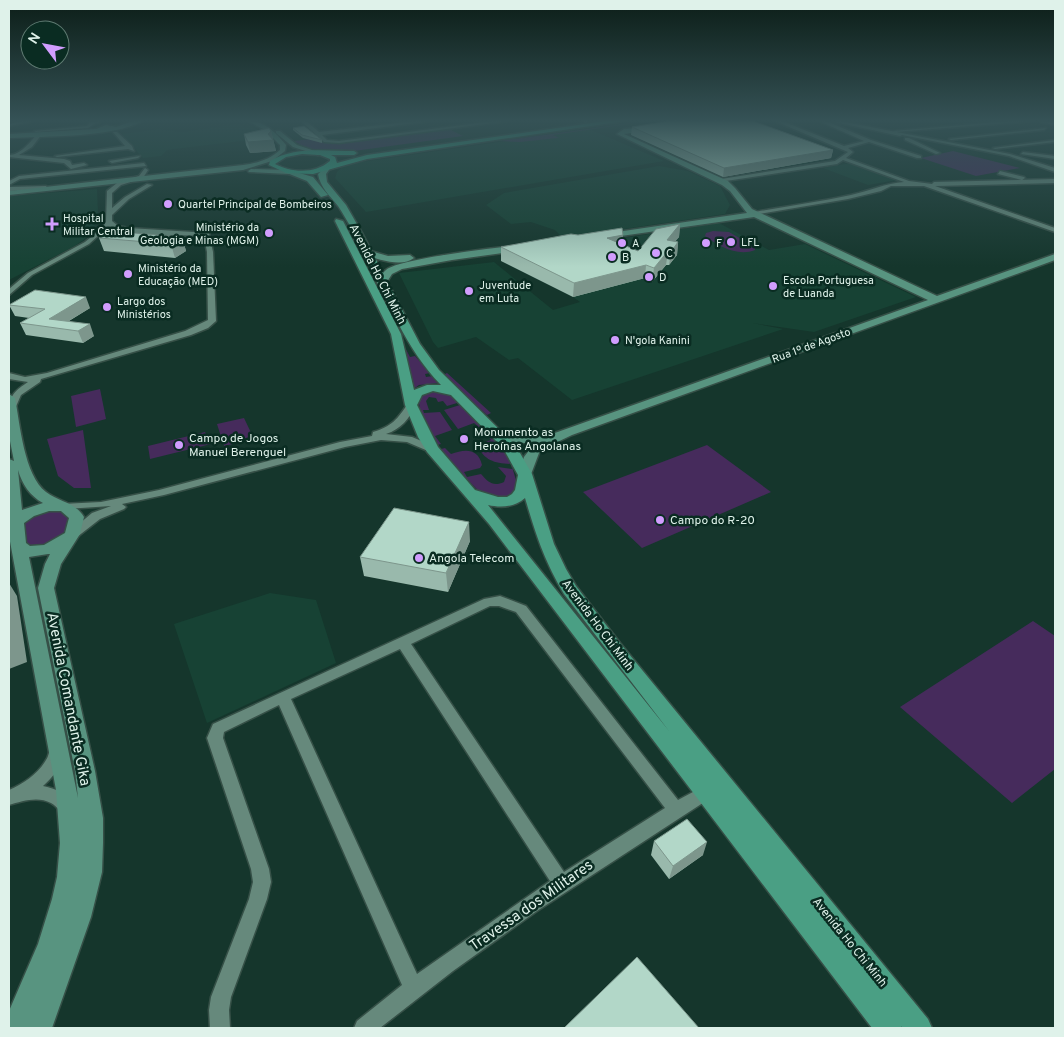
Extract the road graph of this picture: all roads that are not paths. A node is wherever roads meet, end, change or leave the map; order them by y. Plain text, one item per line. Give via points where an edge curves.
1 (117, 169) edge
2 (143, 169) edge
3 (146, 169) edge
4 (228, 169) edge
5 (283, 169) edge
6 (319, 169) edge
7 (326, 169) edge
8 (692, 169) edge
9 (696, 169) edge
10 (785, 169) edge
11 (872, 169) edge
12 (289, 172) junction
13 (1000, 173) dead end
14 (9, 174) edge
15 (170, 176) junction
16 (19, 178) junction
17 (128, 181) junction
18 (721, 181) junction
19 (1055, 181) edge
20 (1038, 182) junction
21 (9, 183) edge
22 (911, 183) junction
23 (925, 184) junction
24 (149, 185) junction
25 (85, 186) junction
26 (61, 188) junction
27 (112, 189) junction
28 (9, 192) edge
29 (746, 212) junction
30 (109, 219) junction
31 (707, 222) junction
32 (1055, 230) edge
33 (139, 231) junction
34 (596, 238) edge
35 (87, 243) junction
36 (530, 247) edge
37 (367, 252) junction
38 (452, 257) junction
39 (1055, 257) edge
40 (30, 274) junction
41 (9, 282) edge
42 (382, 283) junction
43 (9, 293) edge
44 (932, 300) junction
45 (49, 375) junction
46 (9, 376) edge
47 (456, 393) junction
48 (10, 403) edge
49 (411, 405) junction
50 (566, 432) junction
51 (502, 437) junction
52 (344, 444) junction
53 (432, 449) junction
54 (9, 466) edge
55 (525, 474) junction
56 (468, 490) junction
57 (160, 493) junction
58 (11, 499) edge
59 (66, 506) junction
60 (15, 526) junction
61 (73, 534) junction
62 (19, 545) junction
63 (403, 643) junction
64 (283, 698) junction
65 (57, 741) junction
66 (706, 792) junction
67 (14, 796) edge
68 (676, 810) junction
69 (69, 812) junction
70 (561, 883) junction
71 (414, 988) junction
72 (16, 1028) edge
73 (38, 1028) edge
74 (220, 1028) edge
75 (364, 1028) edge
76 (888, 1028) edge
77 (919, 1028) edge

1 - 16 street
2 - 17 street via 141,177
3 - 15 street via 151,176
4 - 15 street
5 - 12 highway
6 - 12 highway
7 - 37 main road, Avenida Ho Chi Minh via 322,174 323,182 343,208
8 - 29 street via 721,183
9 - 18 street
10 - 18 street
11 - 22 street
12 - 24 street via 236,172
12 - 49 main road, Avenida Ho Chi Minh via 315,183 348,237 396,334
13 - 20 street
14 - 16 street
15 - 17 street
16 - 21 street
17 - 25 street
17 - 27 street
18 - 29 street via 734,190
19 - 20 street
20 - 23 street
22 - 23 street
22 - 29 street via 890,184 879,190 842,198 820,197
23 - 32 street
24 - 27 street
24 - 30 street via 129,197
25 - 26 street
25 - 27 street
26 - 28 street
26 - 28 street
27 - 30 street via 108,195
29 - 31 street
29 - 31 street
29 - 44 street
30 - 33 street via 120,229
30 - 35 street via 103,230
31 - 34 street
33 - 35 street via 111,234
33 - 45 street via 196,232 209,236 212,321 188,333
35 - 40 street
36 - 38 street
37 - 38 street via 392,259
37 - 42 main road, Avenida Ho Chi Minh
38 - 42 street via 399,267 388,272
39 - 44 street, Rua 1º de Agosto
40 - 41 street
40 - 43 street
42 - 47 main road, Avenida Ho Chi Minh via 415,345
44 - 50 street, Rua 1º de Agosto
45 - 46 street via 25,380
45 - 48 street via 23,388
47 - 49 main road via 442,388 425,389 416,394
47 - 51 main road, Avenida Ho Chi Minh
48 - 59 street via 26,476 43,497
49 - 52 street via 408,414 396,426
49 - 53 main road, Avenida Ho Chi Minh
50 - 51 street via 532,440
50 - 55 street via 531,453
51 - 55 main road, Avenida Ho Chi Minh
52 - 53 street via 395,437
52 - 57 street
53 - 56 main road, Avenida Ho Chi Minh
54 - 58 street, Avenida Comandante Gika
55 - 56 main road via 520,494 508,500 487,501
55 - 77 main road, Avenida Ho Chi Minh via 546,544 570,590
56 - 66 main road, Avenida Ho Chi Minh
57 - 59 street via 101,505
57 - 61 street via 96,516
58 - 60 street, Avenida Comandante Gika
59 - 60 street via 32,511 20,518
59 - 61 street via 77,517
60 - 62 street, Avenida Comandante Gika
61 - 62 street via 38,552 24,550
61 - 73 street, Avenida Comandante Gika via 53,562 46,588 85,771 92,818 90,872 79,918
62 - 65 street, Avenida Comandante Gika
63 - 64 street
63 - 68 street via 488,602 500,601 521,609
63 - 70 street
64 - 71 street
64 - 74 street via 222,725 215,733 262,882 221,997 218,1010
65 - 67 street via 56,755 49,769 38,781
65 - 69 street, Avenida Comandante Gika
66 - 68 street, Travessa dos Militares
66 - 76 main road, Avenida Ho Chi Minh
67 - 69 street via 37,792 49,794 62,799
68 - 70 street, Travessa dos Militares
69 - 72 street, Avenida Comandante Gika via 71,856 67,881 57,921
70 - 71 street, Travessa dos Militares
71 - 75 street, Travessa dos Militares

